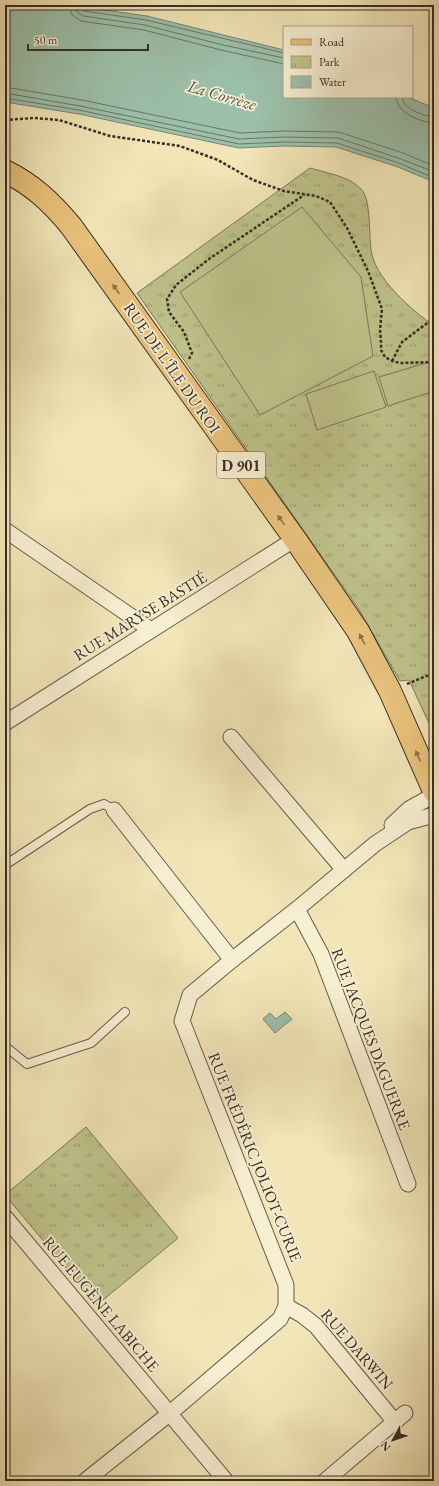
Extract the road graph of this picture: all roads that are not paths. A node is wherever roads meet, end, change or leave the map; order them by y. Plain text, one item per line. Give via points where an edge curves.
1 (5, 171) edge
2 (5, 530) edge
3 (295, 539) junction
4 (151, 630) junction
5 (5, 723) edge
6 (231, 737) dead end
7 (434, 792) edge
8 (434, 795) edge
9 (114, 810) joint
10 (434, 815) edge
11 (375, 844) junction
12 (5, 865) edge
13 (344, 870) junction
14 (297, 909) junction
15 (232, 960) junction
16 (125, 1012) dead end
17 (5, 1046) edge
18 (408, 1184) dead end
19 (5, 1217) edge
20 (286, 1306) junction
21 (169, 1414) junction
22 (85, 1481) edge
23 (226, 1481) edge
24 (325, 1481) edge

3 -> 1 main road, RUE DE L'ÎLE DU ROI / D 901 via 64,217 39,193
2 - 4 street
3 - 4 street, RUE MARYSE BASTIÉ
7 -> 3 main road, RUE DE L'ÎLE DU ROI / D 901 via 390,691 358,631
4 - 5 street, RUE MARYSE BASTIÉ
6 - 13 street
8 - 11 street, RUE FRÉDÉRIC JOLIOT-CURIE via 399,817
9 - 12 lane via 104,804 90,809
9 - 15 street
10 - 11 street, RUE FRÉDÉRIC JOLIOT-CURIE via 408,822
11 - 13 street, RUE FRÉDÉRIC JOLIOT-CURIE
13 - 14 street, RUE FRÉDÉRIC JOLIOT-CURIE
14 - 15 street, RUE FRÉDÉRIC JOLIOT-CURIE
14 - 18 street, RUE JACQUES DAGUERRE via 321,954
15 - 20 street, RUE FRÉDÉRIC JOLIOT-CURIE via 190,995 182,1021 286,1285
16 - 17 lane via 91,1043 27,1064
19 - 21 street, RUE EUGÈNE LABICHE
20 - 21 street via 280,1319
20 - 24 street, RUE DARWIN via 316,1326 400,1418
21 - 22 street
21 - 23 street, RUE EUGÈNE LABICHE

